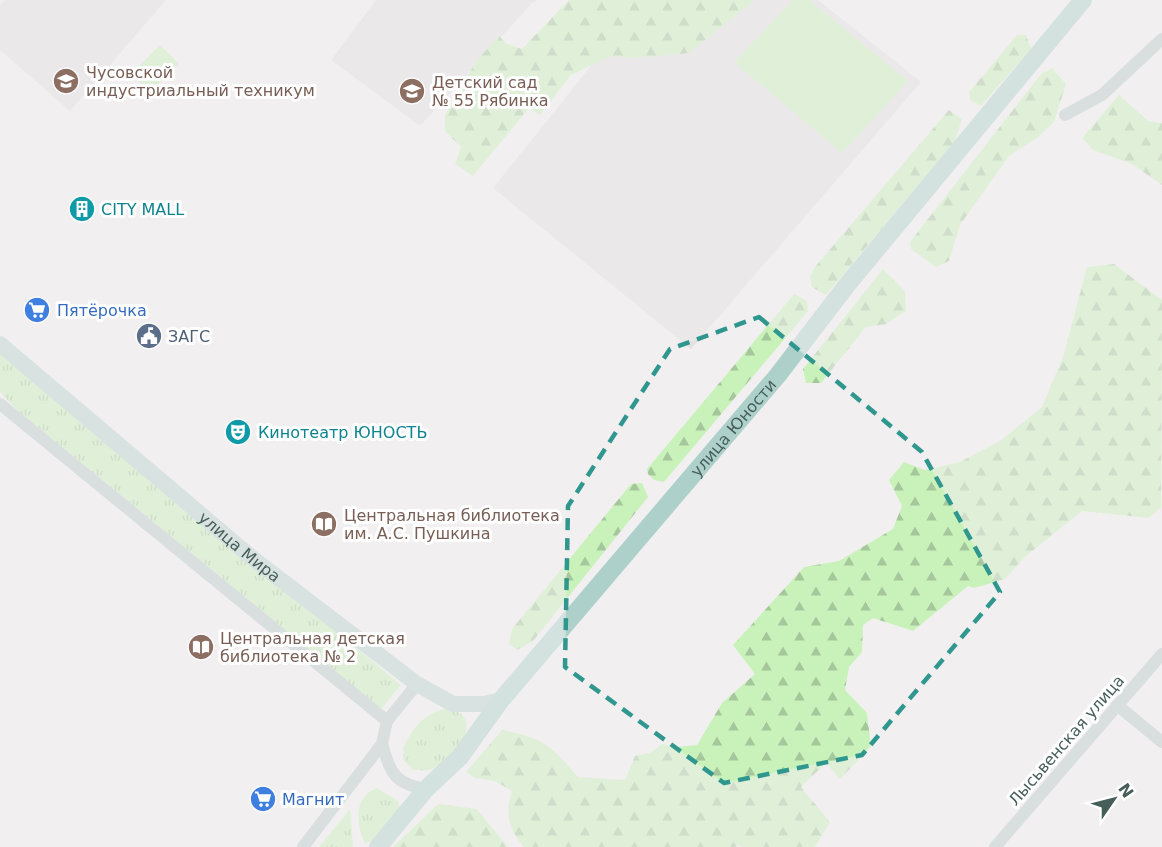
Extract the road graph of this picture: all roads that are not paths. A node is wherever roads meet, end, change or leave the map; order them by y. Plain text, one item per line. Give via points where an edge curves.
1 (1083, 0) edge
2 (1162, 39) edge
3 (1065, 115) dead end
4 (0, 344) edge
5 (0, 404) edge
6 (1162, 654) edge
7 (417, 684) junction
8 (501, 700) junction
9 (1117, 705) junction
10 (387, 721) junction
11 (1162, 742) edge
12 (382, 744) junction
13 (426, 789) junction
14 (303, 847) edge
15 (378, 847) edge
16 (995, 847) edge

1 - 8 main road, улица Юности via 847,285 778,375
2 - 3 street via 1102,95
4 - 7 street, улица Мира via 251,557
5 - 10 street
6 - 9 street, Лысьвенская улица
7 - 8 street, улица Мира via 453,704
7 - 10 street
8 - 13 main road, улица Юности via 460,757
9 - 11 street
9 - 16 street, Лысьвенская улица
10 - 12 street
12 - 13 street via 398,780
12 - 14 street
13 - 15 main road, улица Юности

